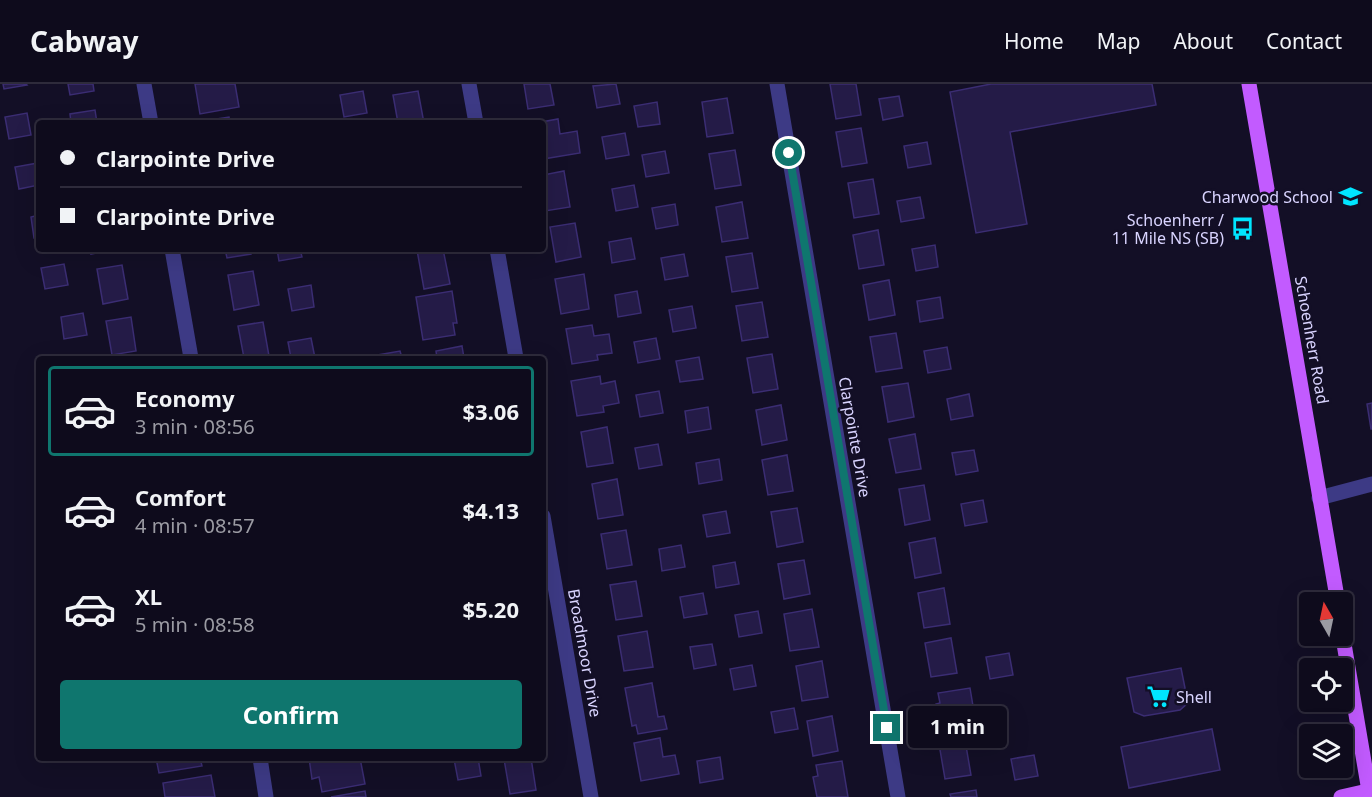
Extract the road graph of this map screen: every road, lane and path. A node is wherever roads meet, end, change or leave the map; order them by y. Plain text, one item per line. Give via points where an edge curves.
1 (144, 84) edge
2 (469, 84) edge
3 (777, 84) edge
4 (1250, 84) edge
5 (150, 120) edge
6 (475, 120) edge
7 (173, 252) edge
8 (498, 252) edge
9 (191, 356) edge
10 (516, 356) edge
11 (1372, 484) edge
12 (1319, 498) junction
13 (546, 534) edge
14 (1336, 592) edge
15 (1344, 646) edge
16 (260, 761) edge
17 (1370, 792) edge
18 (266, 797) edge
19 (591, 797) edge
20 (898, 797) edge
21 (1341, 797) edge

1 - 5 street
2 - 6 street
3 - 20 street, Clarpointe Drive
4 - 12 main road, Schoenherr Road
7 - 9 street
8 - 10 street
11 - 12 street
12 - 14 main road, Schoenherr Road
13 - 19 street, Broadmoor Drive
15 - 17 main road
16 - 18 street
17 - 21 main road

